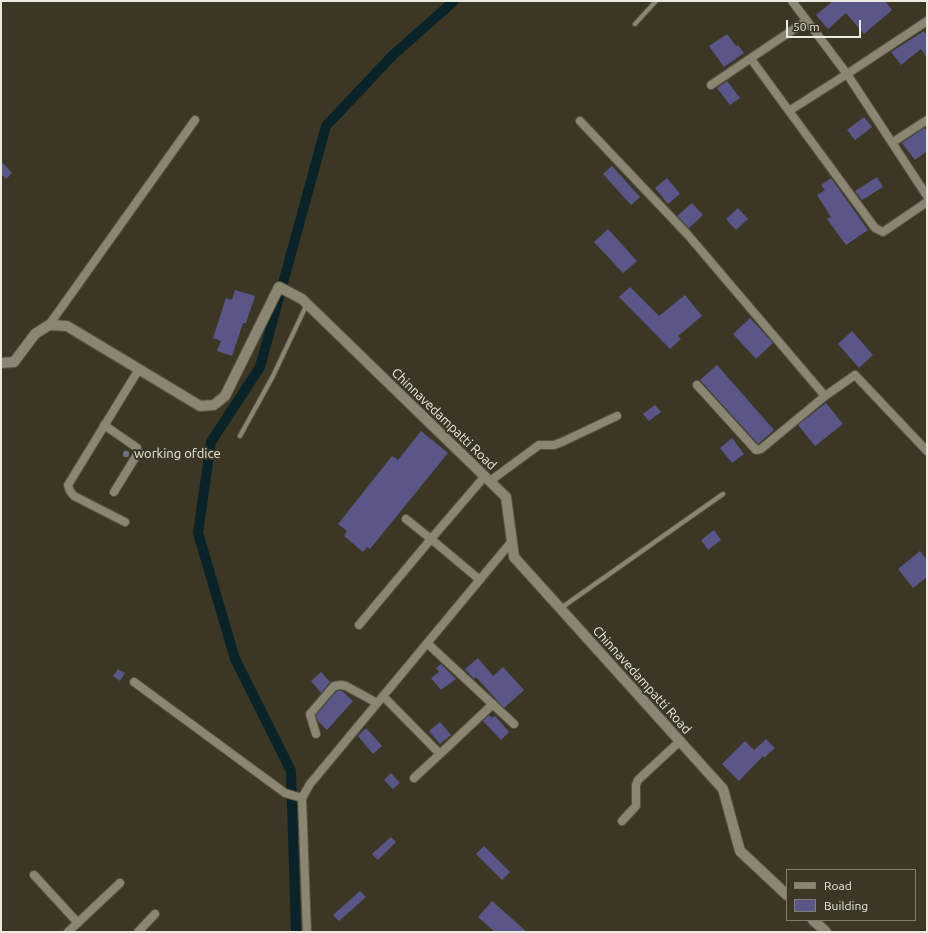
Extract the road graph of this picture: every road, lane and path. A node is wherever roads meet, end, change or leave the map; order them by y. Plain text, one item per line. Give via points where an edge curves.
1 (656, 1) edge
2 (792, 1) edge
3 (806, 21) junction
4 (927, 21) edge
5 (635, 24) dead end
6 (751, 58) junction
7 (847, 74) junction
8 (711, 85) dead end
9 (789, 111) junction
10 (195, 120) dead end
11 (927, 120) edge
12 (580, 121) dead end
13 (893, 142) junction
14 (927, 196) edge
15 (927, 202) edge
16 (304, 301) junction
17 (49, 325) junction
18 (1, 364) edge
19 (139, 369) junction
20 (697, 385) dead end
21 (825, 396) junction
22 (617, 416) dead end
23 (104, 425) junction
24 (240, 436) dead end
25 (927, 451) edge
26 (487, 479) junction
27 (114, 492) dead end
28 (723, 494) dead end
29 (406, 519) dead end
30 (126, 522) dead end
31 (431, 539) junction
32 (512, 541) junction
33 (480, 580) junction
34 (561, 609) junction
35 (359, 626) dead end
36 (427, 643) junction
37 (134, 682) dead end
38 (383, 696) junction
39 (377, 703) junction
40 (493, 704) junction
41 (514, 724) dead end
42 (316, 734) dead end
43 (680, 741) junction
44 (440, 754) junction
45 (414, 778) dead end
46 (301, 798) junction
47 (622, 821) dead end
48 (34, 875) dead end
49 (120, 883) dead end
50 (786, 895) edge
51 (155, 914) dead end
52 (814, 921) edge
53 (78, 923) junction
54 (68, 932) edge
55 (138, 932) edge
56 (307, 932) edge
57 (826, 932) edge

1 - 5 lane
2 - 3 street
3 - 6 street
3 - 7 street
4 - 7 street
6 - 8 street
6 - 9 street
7 - 9 street
7 - 13 street
9 - 15 street via 875,228 883,232
10 - 17 street
11 - 13 street
12 - 21 street via 688,235
13 - 14 street
16 - 19 street, Chinnavedampatti Road via 279,287 225,396 214,405 200,406
16 - 24 lane via 273,376
16 - 26 street, Chinnavedampatti Road
17 - 18 street via 35,334 14,362
17 - 19 street, Chinnavedampatti Road via 67,326
19 - 23 street
20 - 21 street via 756,450
21 - 25 street via 855,375
22 - 26 street via 554,445 538,445
23 - 27 street via 137,448 138,453
23 - 30 street via 68,485 74,496
26 - 31 street
26 - 32 street, Chinnavedampatti Road via 506,497
28 - 34 lane
29 - 31 street
31 - 33 street
31 - 35 street
32 - 33 street
32 - 34 street, Chinnavedampatti Road via 514,557
33 - 36 street
34 - 43 street, Chinnavedampatti Road
36 - 38 street
36 - 40 street
37 - 46 street via 285,793
38 - 39 street
38 - 44 street
39 - 42 street via 341,684 334,686 310,714
39 - 46 street
40 - 41 street
40 - 44 street
43 - 47 street via 638,780 636,806
43 - 50 street, Chinnavedampatti Road via 723,789 740,851
44 - 45 street
46 - 56 street
48 - 53 street
49 - 53 street
51 - 55 street
52 - 57 street
53 - 54 street

